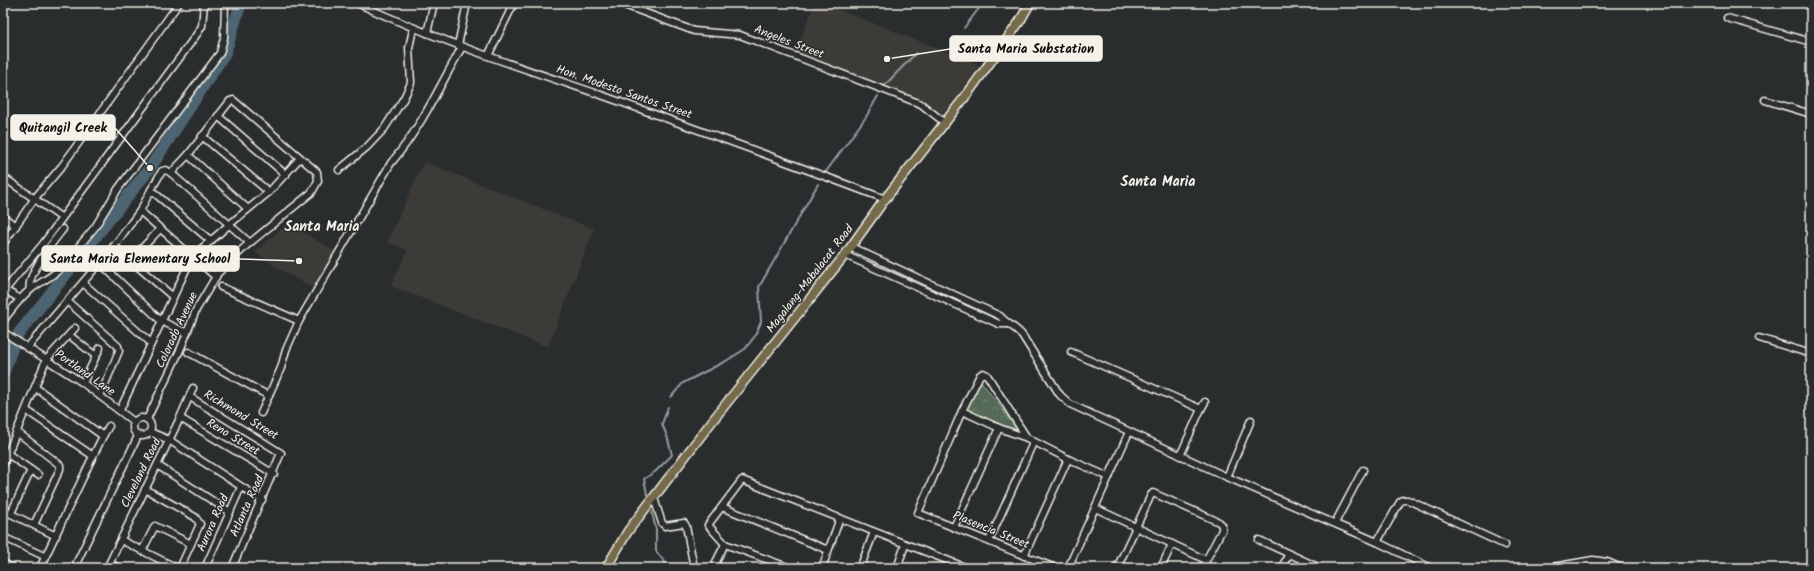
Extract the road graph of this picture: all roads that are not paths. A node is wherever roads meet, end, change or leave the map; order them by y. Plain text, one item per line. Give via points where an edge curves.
1 (179, 3) edge
2 (204, 3) edge
3 (225, 3) edge
4 (357, 3) edge
5 (434, 3) edge
6 (467, 3) edge
7 (514, 3) edge
8 (619, 3) edge
9 (1030, 3) edge
10 (369, 6) edge
11 (1727, 18) dead end
12 (413, 29) junction
13 (427, 33) junction
14 (1811, 42) edge
15 (460, 46) junction
16 (488, 56) junction
17 (1766, 100) dead end
18 (1811, 114) edge
19 (218, 116) junction
20 (945, 122) junction
21 (202, 136) junction
22 (188, 155) junction
23 (300, 158) junction
24 (339, 170) dead end
25 (171, 173) junction
26 (286, 175) junction
27 (3, 177) edge
28 (151, 190) junction
29 (269, 192) junction
30 (36, 198) junction
31 (885, 200) junction
32 (248, 210) junction
33 (140, 211) junction
34 (3, 217) edge
35 (62, 218) junction
36 (230, 224) junction
37 (16, 226) junction
38 (63, 229) dead end
39 (160, 229) junction
40 (211, 240) junction
41 (250, 243) junction
42 (3, 244) edge
43 (114, 246) junction
44 (851, 247) junction
45 (863, 253) junction
46 (845, 255) junction
47 (192, 257) junction
48 (131, 260) junction
49 (859, 261) junction
50 (99, 262) junction
51 (216, 277) junction
52 (83, 283) junction
53 (222, 287) dead end
54 (4, 290) edge
55 (30, 290) junction
56 (173, 297) junction
57 (20, 299) junction
58 (67, 301) junction
59 (3, 321) edge
60 (161, 321) junction
61 (299, 321) junction
62 (1008, 324) junction
63 (75, 328) dead end
64 (3, 332) edge
65 (187, 333) junction
66 (69, 335) junction
67 (1759, 338) dead end
68 (151, 343) junction
69 (25, 347) junction
70 (100, 348) dead end
71 (188, 352) dead end
72 (1071, 352) dead end
73 (1811, 354) edge
74 (96, 356) junction
75 (46, 360) junction
76 (82, 383) junction
77 (36, 388) junction
78 (193, 388) dead end
79 (100, 396) junction
80 (269, 396) junction
81 (190, 397) junction
82 (1205, 402) dead end
83 (1201, 409) junction
84 (26, 410) junction
85 (120, 410) junction
86 (962, 411) junction
87 (261, 413) dead end
88 (180, 418) junction
89 (147, 419) junction
90 (1251, 420) dead end
91 (134, 422) junction
92 (109, 426) dead end
93 (999, 428) junction
94 (17, 432) junction
95 (150, 432) junction
96 (1129, 432) junction
97 (103, 436) junction
98 (138, 436) junction
99 (1027, 438) junction
100 (170, 440) junction
101 (1033, 443) junction
102 (281, 453) joint
103 (8, 454) junction
104 (93, 456) junction
105 (1180, 456) junction
106 (1068, 459) junction
107 (157, 464) junction
108 (3, 465) edge
109 (31, 470) junction
110 (1363, 470) dead end
111 (274, 474) junction
112 (38, 476) dead end
113 (1109, 477) junction
114 (1227, 477) junction
115 (242, 487) junction
116 (145, 489) junction
117 (654, 498) junction
118 (262, 500) junction
119 (722, 507) junction
120 (1095, 508) junction
121 (3, 510) edge
122 (230, 512) junction
123 (11, 513) junction
124 (840, 518) junction
125 (1334, 523) junction
126 (34, 525) junction
127 (954, 527) junction
128 (1136, 527) junction
129 (874, 532) junction
130 (56, 536) junction
131 (3, 537) edge
132 (121, 540) junction
133 (1259, 540) dead end
134 (989, 541) junction
135 (1377, 542) junction
136 (191, 544) junction
137 (725, 544) junction
138 (1172, 544) junction
139 (905, 545) junction
140 (1505, 545) dead end
141 (142, 550) junction
142 (828, 550) junction
143 (1288, 554) junction
144 (1024, 556) junction
145 (46, 557) junction
146 (1206, 560) junction
147 (1414, 561) junction
148 (3, 563) edge
149 (108, 566) edge
150 (13, 568) edge
151 (40, 568) edge
152 (74, 568) edge
153 (120, 568) edge
154 (177, 568) edge
155 (180, 568) edge
156 (205, 568) edge
157 (232, 568) edge
158 (606, 568) edge
159 (694, 568) edge
160 (713, 568) edge
161 (790, 568) edge
162 (822, 568) edge
163 (860, 568) edge
164 (897, 568) edge
165 (967, 568) edge
166 (1056, 568) edge
167 (1068, 568) edge
168 (1117, 568) edge
169 (1161, 568) edge
170 (1202, 568) edge
171 (1282, 568) edge
172 (1320, 568) edge
173 (1410, 568) edge
174 (1431, 568) edge
175 (1547, 568) edge
176 (1621, 568) edge

1 - 30 street via 62,166
2 - 35 street via 202,26 158,90
3 - 55 street via 224,38 220,53 118,189 96,228 61,268
4 - 10 street, Hon. Modesto Santos Street
5 - 13 street
6 - 15 street
7 - 16 street
8 - 20 street, Angeles Street via 694,31 740,35 921,104
9 - 20 main road, Magalang-Mabalacat Road via 1020,21
10 - 12 street, Hon. Modesto Santos Street
11 - 14 street
12 - 13 street, Hon. Modesto Santos Street
12 - 24 street via 410,48 411,83 404,98 384,129
13 - 15 street, Hon. Modesto Santos Street
15 - 16 street, Hon. Modesto Santos Street
15 - 61 street via 418,127 391,163
16 - 31 street, Hon. Modesto Santos Street via 701,130
17 - 18 street
19 - 21 street
19 - 23 street, Colorado Avenue via 233,100
19 - 26 street
20 - 31 main road, Magalang-Mabalacat Road
21 - 22 street
21 - 29 street
22 - 25 street
22 - 32 street
23 - 26 street
23 - 41 street, Colorado Avenue via 317,172 318,181 312,192
25 - 28 street via 166,170 162,172
25 - 36 street
26 - 29 street
27 - 30 street
28 - 33 street
28 - 40 street
29 - 32 street
30 - 35 street
30 - 37 street
31 - 44 main road, Magalang-Mabalacat Road
32 - 36 street
33 - 39 street
33 - 43 street
34 - 37 street
35 - 54 street via 16,279
36 - 40 street
36 - 41 street
37 - 42 street
38 - 55 street via 34,271 29,281
39 - 47 street
39 - 48 street
40 - 47 street
41 - 51 street, Colorado Avenue via 229,261
43 - 48 street
43 - 50 street
44 - 45 street
44 - 46 main road, Magalang-Mabalacat Road
45 - 49 street
45 - 62 street via 1000,316
46 - 49 street
46 - 117 main road, Magalang-Mabalacat Road
47 - 51 street
47 - 56 street
48 - 56 street
49 - 62 street via 998,324
50 - 52 street
50 - 60 street
51 - 65 street, Colorado Avenue via 196,310
52 - 58 street
52 - 68 street
53 - 61 street
54 - 57 street
55 - 57 street
56 - 60 street
57 - 59 street
58 - 69 street
58 - 79 street via 118,346 119,351
60 - 65 street
60 - 68 street
61 - 80 street
62 - 96 street via 1022,335 1065,401
63 - 66 street
64 - 69 street, Portland Lane
65 - 89 street, Colorado Avenue
66 - 74 street
66 - 75 street
67 - 73 street
68 - 85 street
69 - 75 street, Portland Lane
70 - 74 street
71 - 80 street
72 - 83 street
74 - 76 street
75 - 76 street, Portland Lane
75 - 77 street
76 - 79 street, Portland Lane
77 - 84 street
77 - 97 street
78 - 81 street, Cleveland Road
79 - 85 street, Portland Lane
80 - 87 street
81 - 88 street, Cleveland Road
81 - 102 street, Richmond Street
82 - 83 street
83 - 105 street
84 - 94 street
84 - 104 street
85 - 91 street, Portland Lane
86 - 93 street
86 - 99 street via 980,375 986,373
86 - 127 street, Plasencia Street via 918,513
88 - 100 street, Cleveland Road
88 - 111 street, Reno Street
89 - 91 street via 142,418
89 - 95 street
90 - 114 street
91 - 98 street via 132,427
92 - 97 street
93 - 99 street
93 - 127 street
94 - 103 street
94 - 126 street via 60,465
95 - 98 street
95 - 100 street
96 - 105 street
96 - 113 street
97 - 104 street
98 - 152 street
99 - 101 street
100 - 107 street, Cleveland Road
100 - 115 street
101 - 106 street
101 - 134 street
102 - 111 street, Atlanta Road
103 - 108 street
103 - 109 street
104 - 130 street
105 - 114 street
106 - 113 street
106 - 144 street
107 - 116 street, Cleveland Road
107 - 122 street
109 - 112 street
109 - 123 street
110 - 125 street
111 - 118 street, Atlanta Road
113 - 120 street
114 - 125 street
115 - 118 street
115 - 122 street, Aurora Road
116 - 132 street, Cleveland Road
116 - 136 street via 198,520 200,524
117 - 158 main road, Magalang-Mabalacat Road via 628,531
117 - 159 street via 665,526 684,523 686,526
118 - 157 street, Atlanta Road
119 - 124 street via 742,480
119 - 137 street via 708,525
119 - 142 street
120 - 128 street
120 - 167 street
121 - 123 street
122 - 156 street, Aurora Road
123 - 126 street
124 - 129 street
124 - 142 street
125 - 135 street
126 - 130 street
127 - 134 street, Plasencia Street
128 - 138 street
128 - 146 street via 1153,493 1219,522 1222,530
128 - 168 street
129 - 139 street
129 - 163 street
130 - 145 street
131 - 145 street
132 - 141 street
132 - 149 street, Cleveland Road
133 - 143 street
134 - 144 street, Plasencia Street
135 - 140 street via 1400,502 1408,500
135 - 147 street
136 - 141 street via 155,526
136 - 155 street
137 - 160 street
137 - 161 street
138 - 146 street
138 - 169 street
139 - 164 street
139 - 165 street
141 - 154 street
142 - 162 street
143 - 171 street
143 - 172 street
144 - 166 street, Plasencia Street
145 - 151 street
146 - 170 street
147 - 173 street
147 - 174 street
148 - 150 street
149 - 153 street
175 - 176 street via 1593,560

